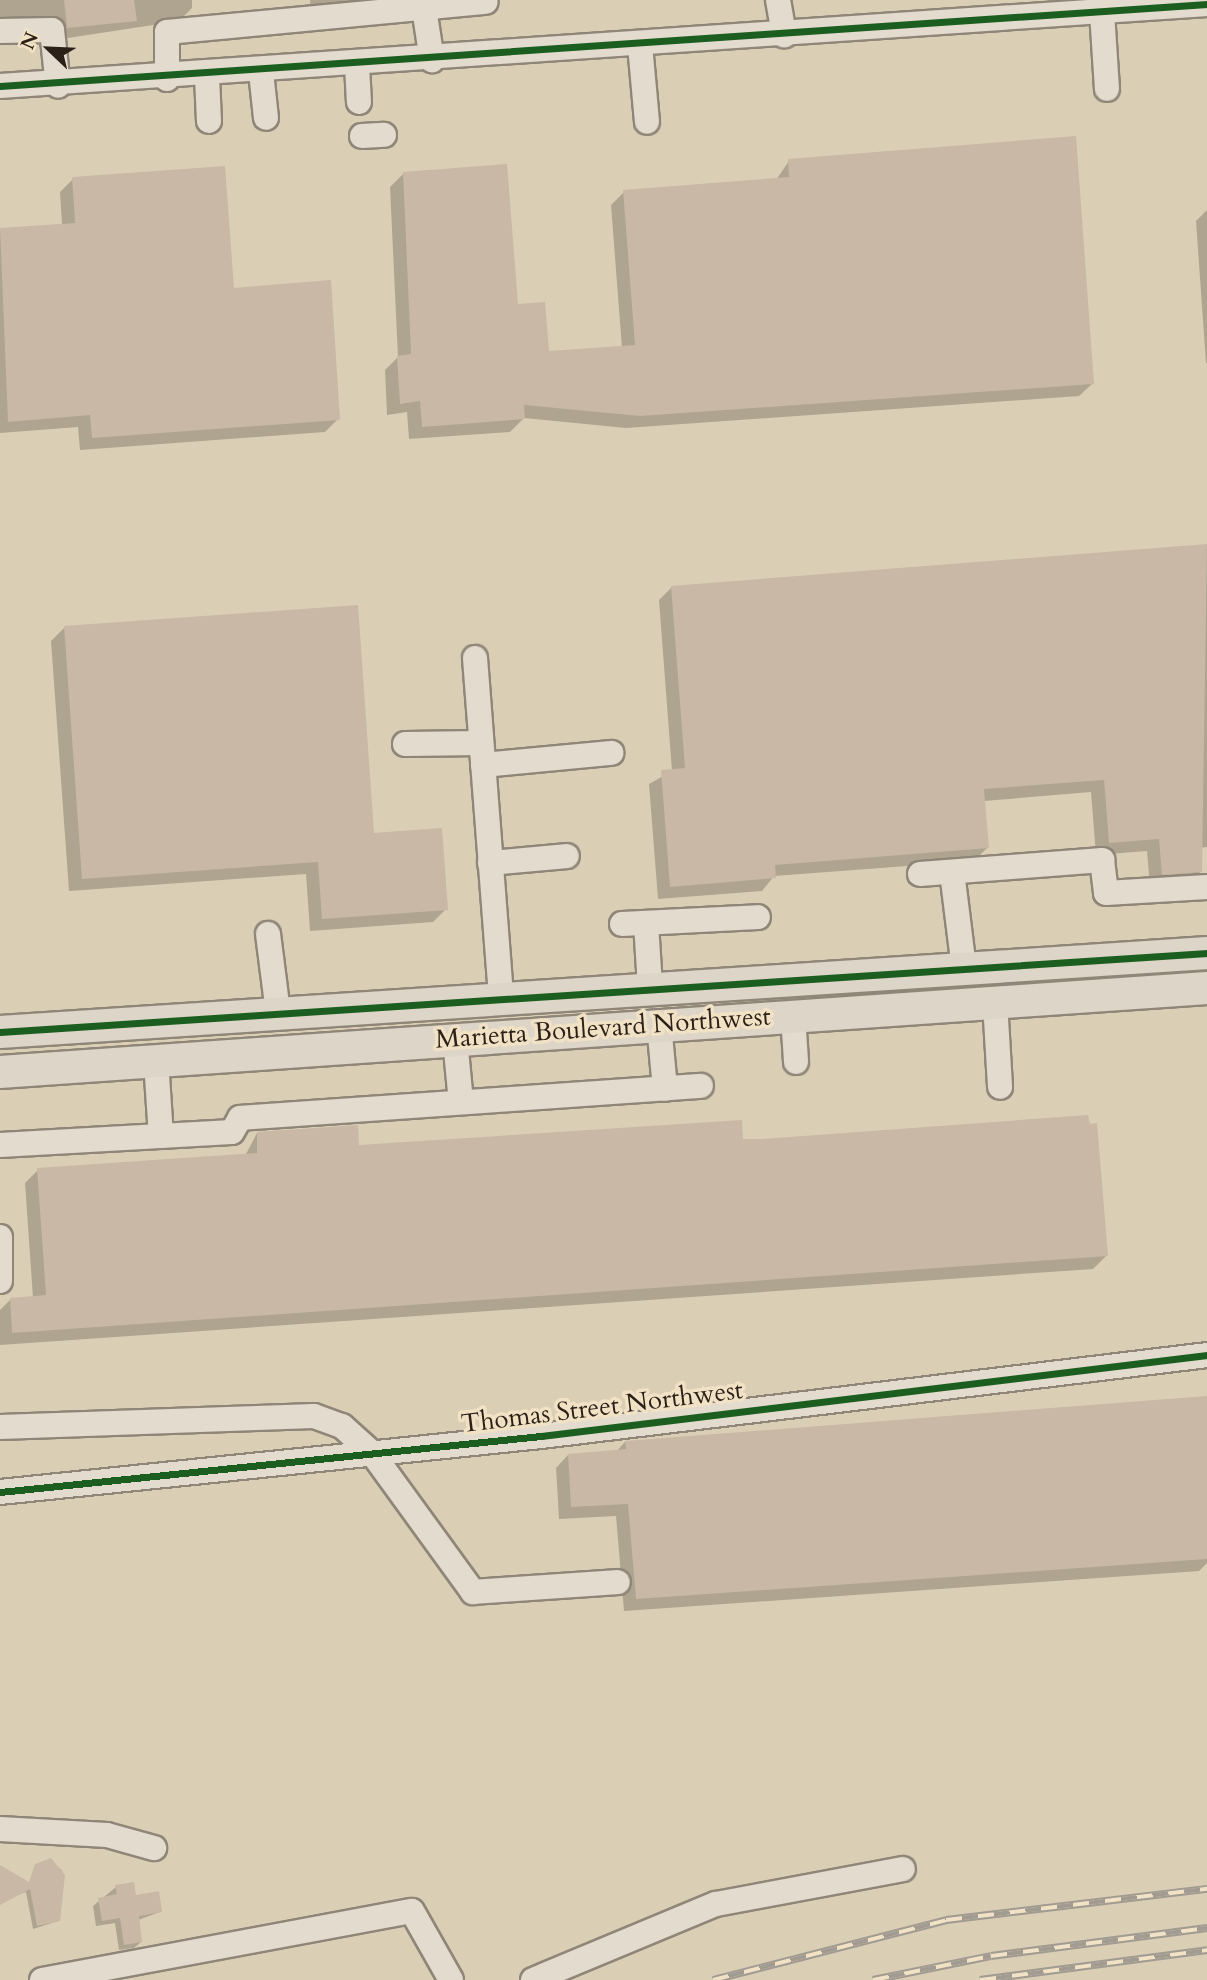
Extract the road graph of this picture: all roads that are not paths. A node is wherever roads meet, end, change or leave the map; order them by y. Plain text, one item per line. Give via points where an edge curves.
1 (778, 0) edge
2 (486, 2) dead end
3 (1207, 4) edge
4 (424, 8) junction
5 (1102, 12) junction
6 (0, 31) edge
7 (784, 35) junction
8 (640, 45) junction
9 (432, 60) junction
10 (357, 65) junction
11 (261, 72) junction
12 (207, 76) junction
13 (167, 79) junction
14 (0, 86) edge
15 (58, 86) junction
16 (1107, 89) dead end
17 (359, 102) dead end
18 (265, 118) dead end
19 (209, 121) dead end
20 (647, 122) dead end
21 (475, 658) dead end
22 (405, 744) dead end
23 (482, 754) junction
24 (611, 754) dead end
25 (567, 856) dead end
26 (490, 863) junction
27 (952, 872) junction
28 (920, 874) dead end
29 (1207, 887) edge
30 (758, 917) dead end
31 (268, 933) dead end
32 (1207, 953) edge
33 (964, 968) junction
34 (650, 987) junction
35 (1207, 988) edge
36 (500, 997) junction
37 (995, 1002) junction
38 (278, 1012) junction
39 (793, 1015) junction
40 (659, 1024) junction
41 (0, 1031) edge
42 (455, 1039) junction
43 (156, 1061) junction
44 (796, 1062) dead end
45 (0, 1072) edge
46 (701, 1086) dead end
47 (1000, 1087) dead end
48 (665, 1089) junction
49 (461, 1102) junction
50 (161, 1136) junction
51 (0, 1145) edge
52 (0, 1237) edge
53 (0, 1280) edge
54 (1207, 1355) edge
55 (0, 1427) edge
56 (372, 1454) junction
57 (0, 1492) edge
58 (618, 1582) dead end
59 (0, 1829) edge
60 (154, 1848) dead end
61 (903, 1869) dead end
62 (42, 1980) edge
63 (451, 1980) edge
64 (533, 1980) edge

1 - 7 street
2 - 4 street
3 - 5 street
4 - 9 street
4 - 13 street via 167,32
5 - 7 street
5 - 16 street
6 - 15 street via 52,30
7 - 8 street
8 - 9 street
8 - 20 street
9 - 10 street
10 - 11 street
10 - 17 street
11 - 12 street
11 - 18 street
12 - 13 street
12 - 19 street
13 - 15 street
14 - 15 street
21 - 23 street
22 - 23 street
23 - 24 street
23 - 26 street
25 - 26 street
26 - 36 street
27 - 28 street
27 - 29 street via 1102,860 1107,893
27 - 33 street
30 - 34 street via 634,924
31 - 38 street
32 - 33 main road
33 - 34 main road
34 - 36 main road
35 - 37 main road, Marietta Boulevard Northwest
36 - 38 main road
37 - 39 main road, Marietta Boulevard Northwest
37 - 47 street
38 - 41 main road
39 - 40 main road, Marietta Boulevard Northwest
39 - 44 street
40 - 42 main road, Marietta Boulevard Northwest
40 - 48 street
42 - 43 main road, Marietta Boulevard Northwest
42 - 49 street
43 - 45 main road, Marietta Boulevard Northwest
43 - 50 street
46 - 48 street
48 - 49 street
49 - 50 street via 240,1118 232,1132
50 - 51 street
52 - 53 street
54 - 56 street, Thomas Street Northwest
55 - 56 street via 314,1416 342,1426
56 - 57 street, Thomas Street Northwest
56 - 58 street via 473,1592
59 - 60 street via 107,1835
61 - 64 street via 716,1904
62 - 63 street via 412,1911

